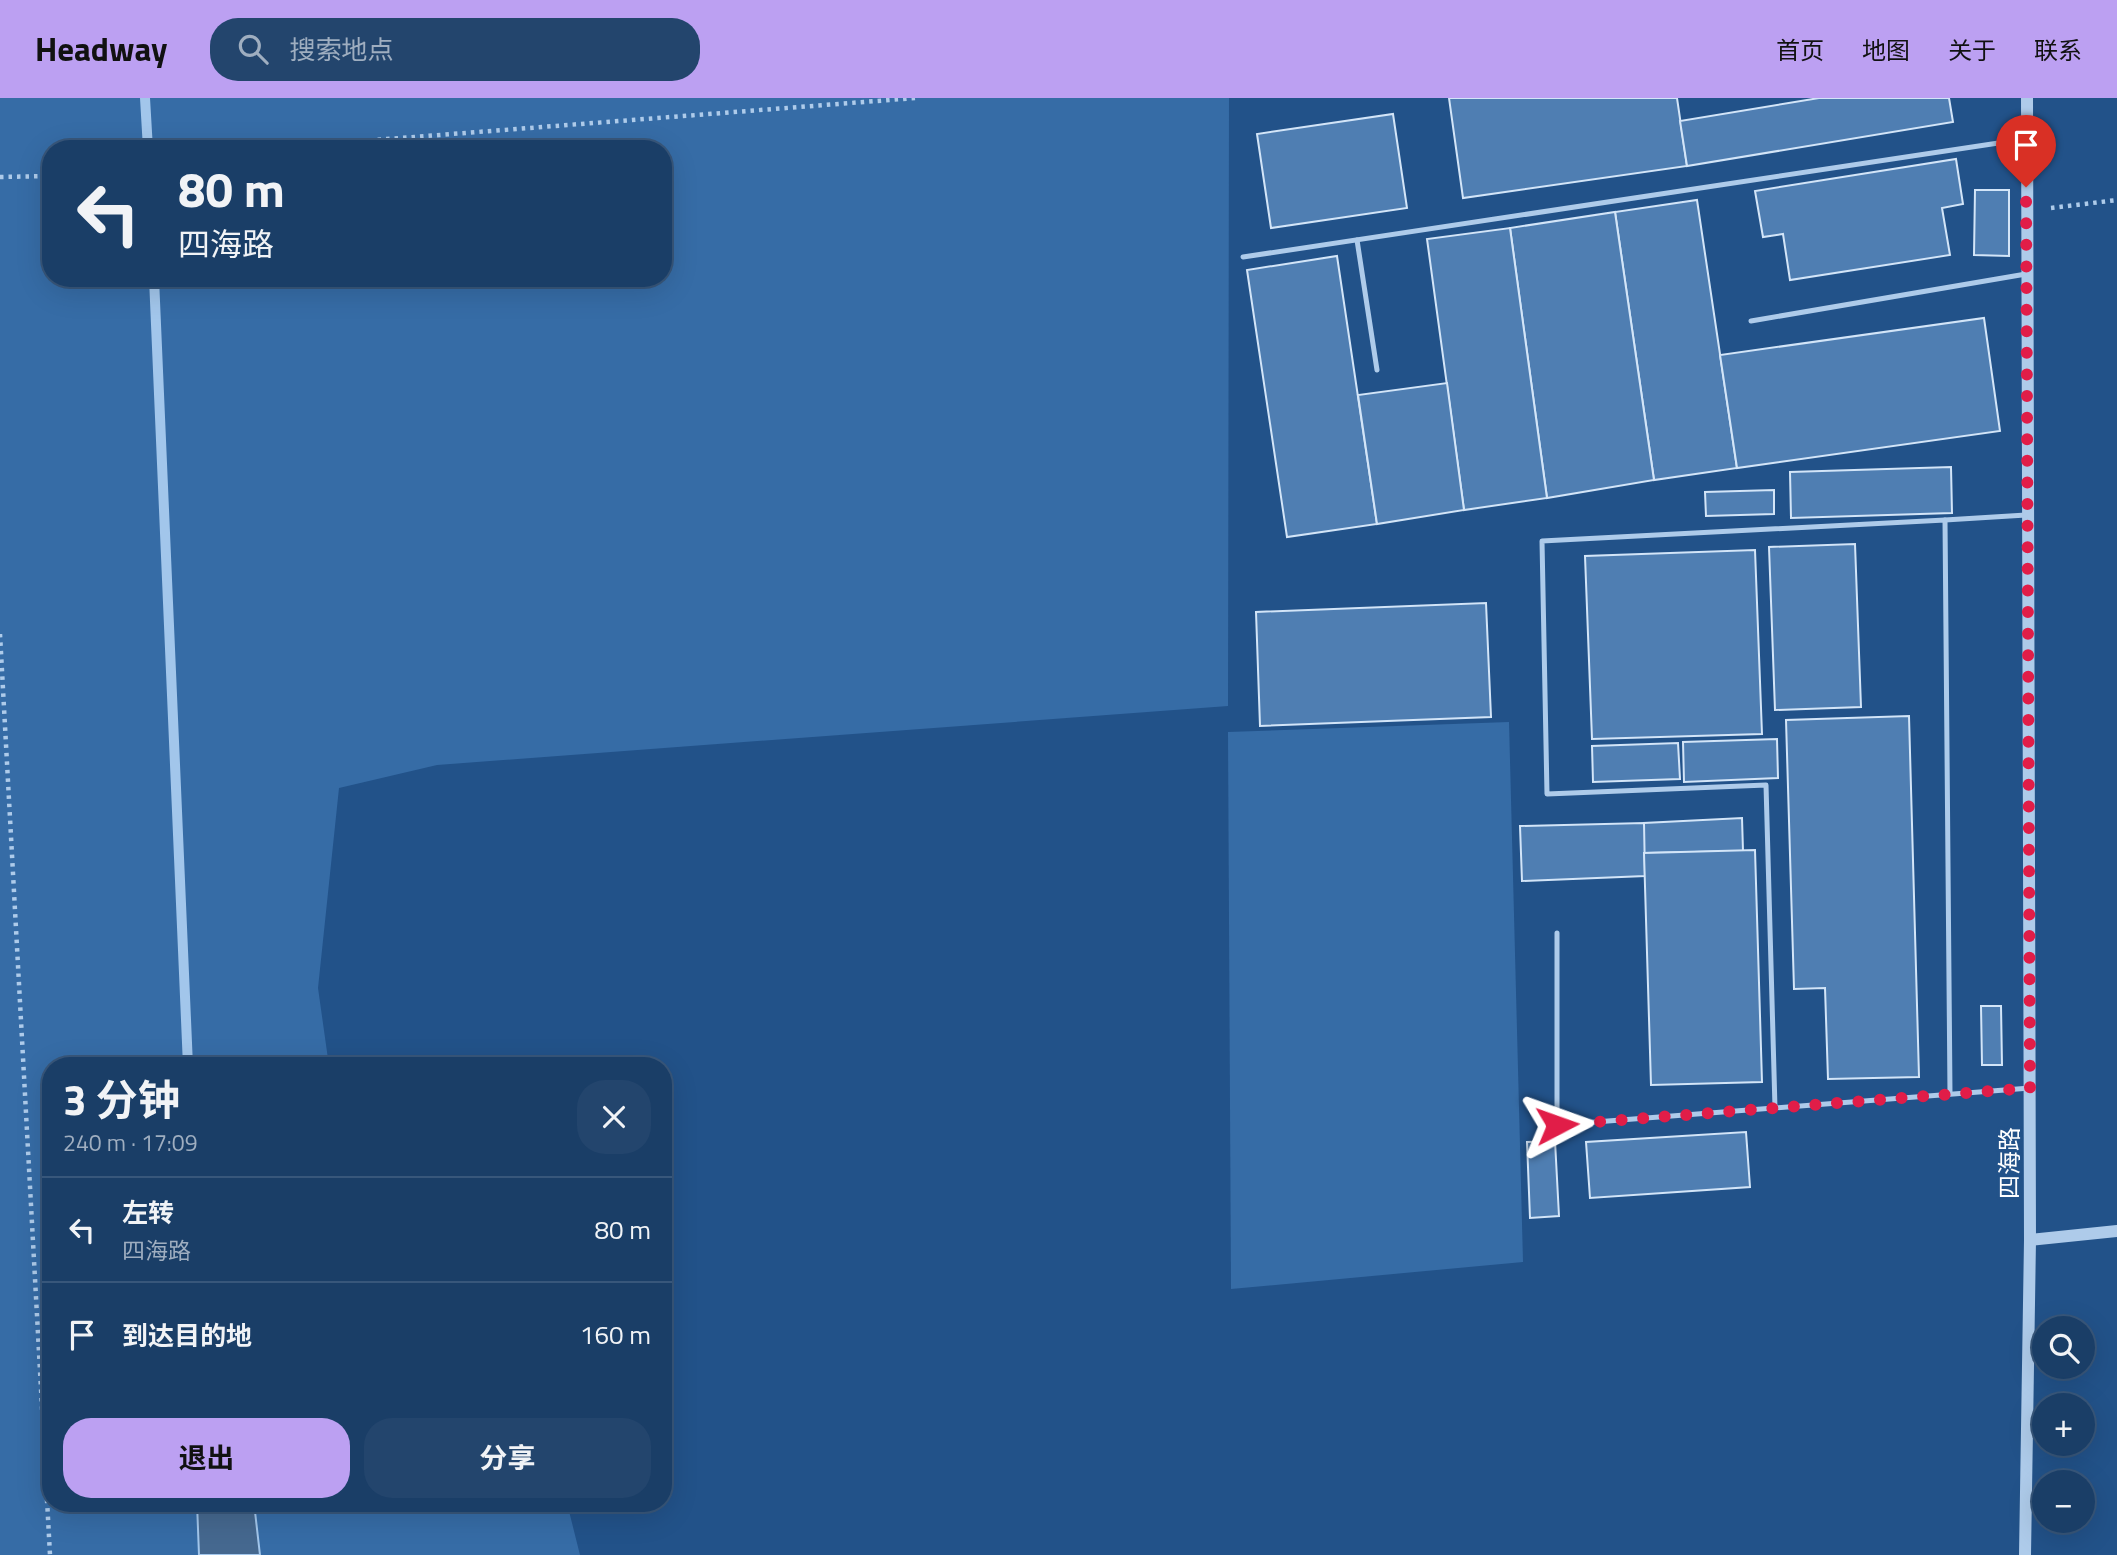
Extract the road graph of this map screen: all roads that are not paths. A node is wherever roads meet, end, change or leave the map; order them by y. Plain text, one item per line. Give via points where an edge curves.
1 (2026, 98) edge
2 (2026, 138) junction
3 (1357, 240) junction
4 (1243, 257) dead end
5 (2026, 274) junction
6 (1751, 321) dead end
7 (1377, 370) dead end
8 (2026, 515) junction
9 (1945, 520) junction
10 (1557, 933) dead end
11 (2030, 1088) junction
12 (1951, 1094) junction
13 (1775, 1108) junction
14 (2117, 1231) edge
15 (2031, 1240) junction
16 (2025, 1555) edge

1 - 2 street, 四海路
2 - 3 lane
2 - 5 street, 四海路
3 - 4 lane
3 - 7 lane
5 - 6 lane
5 - 8 street, 四海路
8 - 9 lane
8 - 11 street, 四海路
9 - 12 lane
9 - 13 lane via 1542,541 1546,794 1766,785
10 - 13 lane via 1557,1125
11 - 12 lane
11 - 15 street, 四海路
12 - 13 lane
14 - 15 street
15 - 16 street, 四海路

